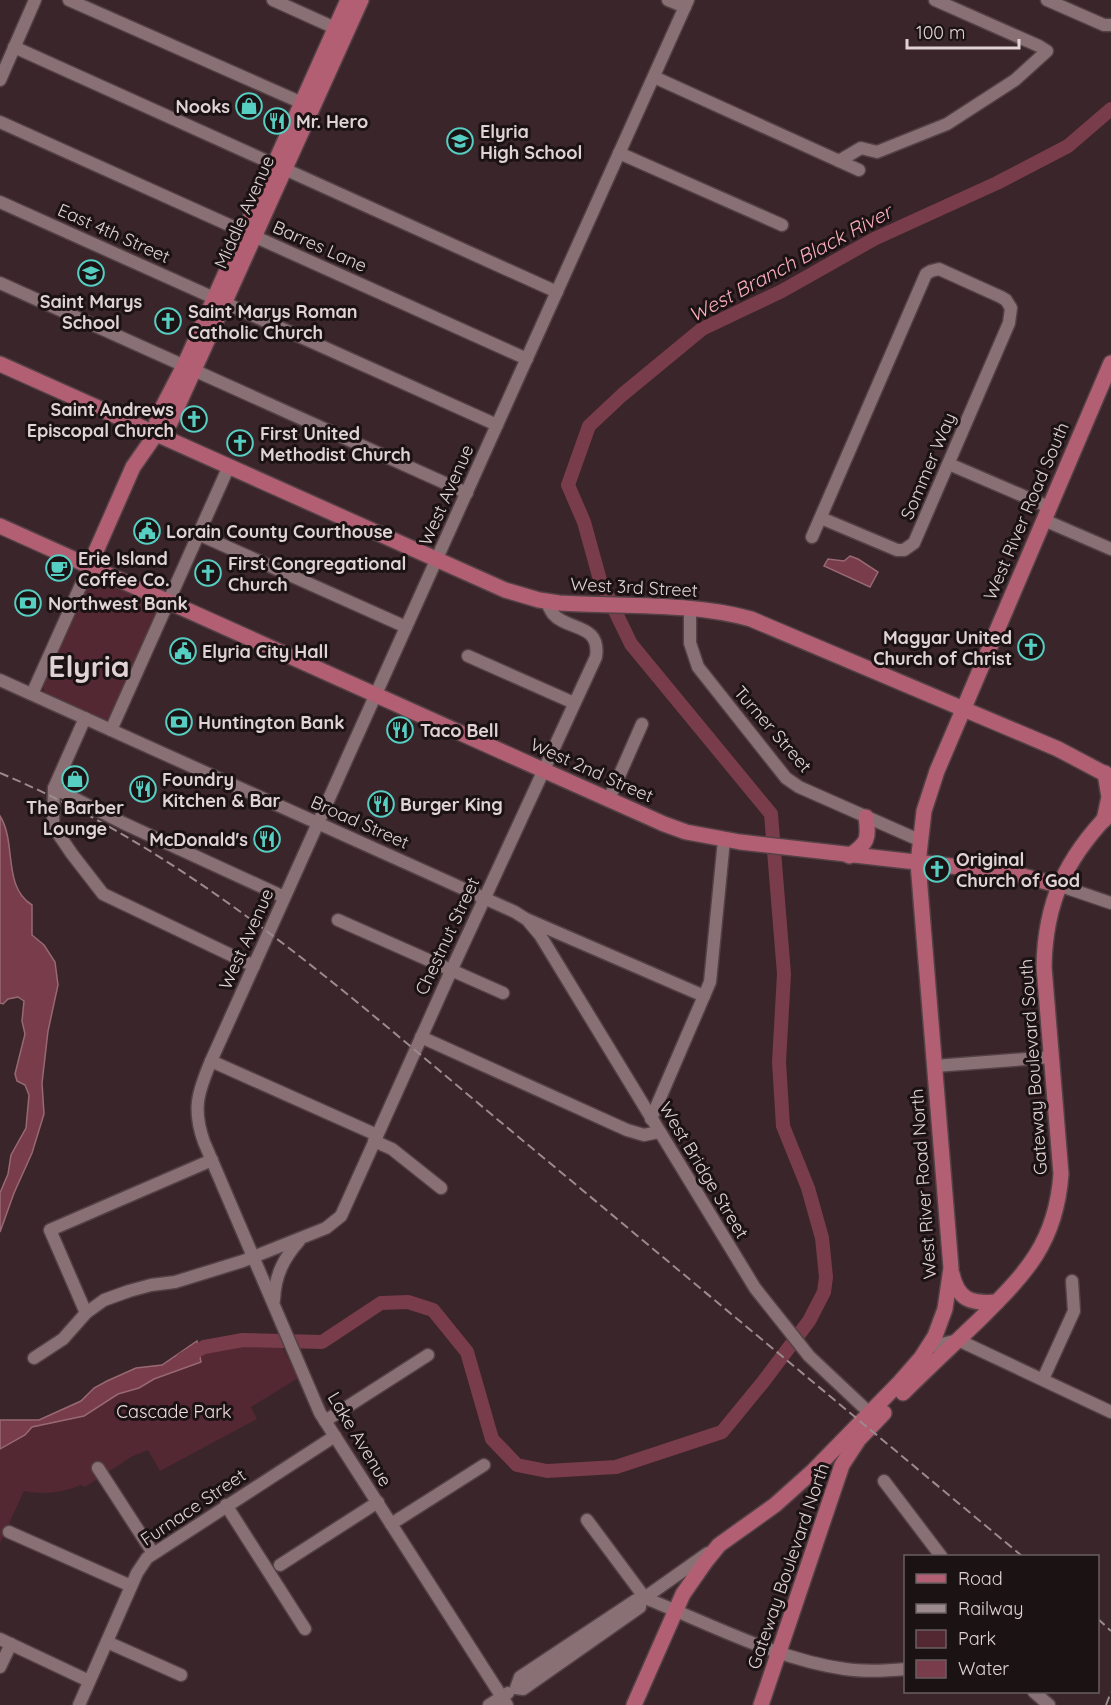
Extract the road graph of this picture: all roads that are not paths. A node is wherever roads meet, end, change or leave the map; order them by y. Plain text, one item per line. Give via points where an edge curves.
1 (35, 0) edge
2 (69, 0) edge
3 (273, 0) edge
4 (348, 0) edge
5 (361, 0) edge
6 (668, 0) edge
7 (935, 0) edge
8 (1047, 0) edge
9 (687, 4) edge
10 (1110, 25) edge
11 (335, 28) junction
12 (14, 47) junction
13 (654, 77) junction
14 (0, 80) edge
15 (307, 105) junction
16 (0, 122) edge
17 (619, 153) junction
18 (838, 160) junction
19 (279, 167) junction
20 (859, 170) dead end
21 (0, 202) edge
22 (782, 225) dead end
23 (249, 234) junction
24 (0, 283) edge
25 (557, 292) junction
26 (219, 300) junction
27 (527, 359) junction
28 (1111, 363) edge
29 (0, 364) edge
30 (188, 368) junction
31 (497, 425) junction
32 (156, 434) junction
33 (949, 464) junction
34 (229, 466) junction
35 (466, 493) junction
36 (1047, 514) junction
37 (820, 518) junction
38 (0, 526) edge
39 (198, 534) junction
40 (812, 537) dead end
41 (1111, 549) edge
42 (437, 560) junction
43 (88, 567) junction
44 (546, 601) junction
45 (167, 602) junction
46 (690, 608) junction
47 (406, 627) junction
48 (468, 656) dead end
49 (0, 680) edge
50 (32, 694) junction
51 (376, 694) junction
52 (574, 704) junction
53 (963, 708) junction
54 (85, 718) junction
55 (642, 723) dead end
56 (111, 730) junction
57 (543, 770) junction
58 (1108, 775) edge
59 (54, 788) junction
60 (609, 799) junction
61 (1107, 816) edge
62 (866, 817) junction
63 (318, 823) junction
64 (724, 840) junction
65 (919, 840) junction
66 (849, 855) junction
67 (918, 863) junction
68 (1058, 885) junction
69 (284, 897) junction
70 (484, 898) junction
71 (1111, 903) edge
72 (526, 919) junction
73 (338, 920) dead end
74 (254, 966) junction
75 (451, 971) junction
76 (503, 993) dead end
77 (705, 996) junction
78 (421, 1037) junction
79 (1052, 1057) junction
80 (211, 1060) junction
81 (935, 1066) junction
82 (197, 1106) joint
83 (651, 1119) junction
84 (659, 1132) junction
85 (376, 1138) junction
86 (212, 1160) junction
87 (441, 1188) dead end
88 (302, 1238) junction
89 (254, 1257) junction
90 (951, 1268) junction
91 (1072, 1281) dead end
92 (997, 1302) junction
93 (273, 1305) junction
94 (86, 1312) junction
95 (958, 1340) junction
96 (929, 1347) junction
97 (428, 1355) dead end
98 (34, 1358) dead end
99 (1043, 1379) junction
100 (1111, 1412) edge
101 (873, 1417) junction
102 (325, 1420) junction
103 (335, 1436) junction
104 (484, 1465) dead end
105 (98, 1468) dead end
106 (884, 1481) dead end
107 (801, 1482) junction
108 (829, 1500) junction
109 (378, 1502) junction
110 (226, 1505) junction
111 (587, 1520) dead end
112 (392, 1524) junction
113 (9, 1532) dead end
114 (719, 1545) junction
115 (153, 1553) junction
116 (940, 1555) edge
117 (280, 1564) dead end
118 (131, 1586) junction
119 (643, 1599) junction
120 (676, 1610) junction
121 (305, 1629) dead end
122 (5, 1641) edge
123 (107, 1642) junction
124 (778, 1652) junction
125 (0, 1667) edge
126 (904, 1669) edge
127 (181, 1675) dead end
128 (89, 1681) junction
129 (1035, 1693) edge
130 (505, 1701) edge
131 (79, 1705) edge
132 (489, 1705) edge
133 (634, 1705) edge
134 (761, 1705) edge
135 (1049, 1705) edge

1 - 12 street
2 - 15 street
3 - 11 street
4 - 11 main road, Middle Avenue
5 - 15 main road, Middle Avenue
6 - 9 street
7 - 18 street via 1047,51 1015,80 947,124 880,151 861,148
8 - 10 street
9 - 13 street, West Avenue
11 - 15 main road, Middle Avenue
12 - 14 street
12 - 19 street
13 - 17 street, West Avenue
13 - 18 street
15 - 19 main road, Middle Avenue
16 - 23 street, Barres Lane
17 - 22 street
17 - 25 street, West Avenue
18 - 20 street
19 - 23 main road, Middle Avenue
19 - 25 street
21 - 26 street, East 4th Street
23 - 26 main road, Middle Avenue
23 - 27 street, Barres Lane
24 - 30 street
25 - 27 street, West Avenue
26 - 30 main road, Middle Avenue
26 - 31 street, East 4th Street
27 - 31 street, West Avenue
28 - 36 main road, West River Road South
29 - 32 main road, West 3rd Street
30 - 32 main road, Middle Avenue via 170,423
30 - 35 street
31 - 35 street, West Avenue
32 - 34 main road, West 3rd Street
32 - 43 main road, Middle Avenue via 133,467
33 - 36 street
33 - 37 street, Sommer Way via 915,541 904,550 894,550
33 - 37 street, Sommer Way via 1009,322 1011,308 1001,297 939,269 923,279
34 - 39 street
34 - 42 main road, West 3rd Street
35 - 42 street, West Avenue
36 - 41 street
36 - 53 main road, West River Road South
37 - 40 street
38 - 43 main road, West 2nd Street
39 - 45 street
39 - 47 street
42 - 44 main road, West 3rd Street via 506,590
42 - 47 street, West Avenue
43 - 45 main road, West 2nd Street
43 - 50 street, Middle Avenue
44 - 46 main road, West 3rd Street
44 - 52 street, Chestnut Street via 555,616 586,631 595,644 596,657
45 - 51 main road, West 2nd Street
45 - 56 street
46 - 53 main road, West 3rd Street via 736,614 768,625
46 - 62 street, Turner Street via 690,643 698,667 786,778 799,788
47 - 51 street, West Avenue
48 - 52 street
49 - 50 street, Broad Street
50 - 54 street, Broad Street
51 - 57 main road, West 2nd Street
51 - 63 street, West Avenue
52 - 57 street, Chestnut Street
53 - 58 main road, West 3rd Street via 1058,748
53 - 65 main road, West River Road North via 929,791
54 - 56 street, Broad Street
54 - 59 street
55 - 60 street
56 - 63 street, Broad Street
57 - 60 main road, West 2nd Street
57 - 70 street, Chestnut Street
58 - 61 main road
59 - 69 street
59 - 74 street via 54,827 99,891
60 - 64 main road, West 2nd Street via 686,832
61 - 68 main road, Gateway Boulevard South via 1077,851
62 - 65 street, Turner Street
62 - 66 main road via 866,841
63 - 69 street, West Avenue
63 - 70 street, Broad Street
64 - 66 main road, West 2nd Street
64 - 77 street via 711,979
65 - 67 main road, West River Road North
66 - 67 main road, West 2nd Street
67 - 68 main road, West 2nd Street via 1008,874
67 - 81 main road, West River Road North
68 - 71 street, West 2nd Street
68 - 79 main road, Gateway Boulevard South via 1044,950
69 - 74 street, West Avenue
70 - 72 street, Broad Street
70 - 75 street, Chestnut Street
72 - 77 street, Broad Street
72 - 83 street, West Bridge Street via 540,935
73 - 75 street
74 - 80 street, West Avenue
75 - 76 street
75 - 78 street, Chestnut Street
77 - 83 street
78 - 84 street via 627,1130 644,1135
78 - 85 street, Chestnut Street
79 - 81 street
79 - 92 main road, Gateway Boulevard South via 1061,1174 1058,1202 1037,1255
80 - 82 street, West Avenue via 198,1091
80 - 85 street
81 - 90 main road, West River Road North
82 - 86 street, Lake Avenue via 198,1125
83 - 84 street, West Bridge Street
84 - 101 street, West Bridge Street via 776,1316 809,1356
85 - 87 street
85 - 88 street, Chestnut Street via 341,1216 326,1228
86 - 89 street, Lake Avenue
86 - 94 street via 50,1230
88 - 89 street, Chestnut Street
88 - 93 street via 281,1267
89 - 93 street, Lake Avenue
89 - 94 street, Chestnut Street via 176,1282 129,1291
90 - 92 main road via 960,1294 978,1302
90 - 96 main road, West River Road North via 945,1309
91 - 99 street via 1074,1311
92 - 95 main road, Gateway Boulevard South
93 - 102 street, Lake Avenue
94 - 98 street, Chestnut Street via 63,1339
95 - 96 street
95 - 99 street
95 - 101 main road, Gateway Boulevard North
96 - 101 main road, West River Road North
97 - 102 street
99 - 100 street
101 - 107 main road, West River Road North
101 - 108 main road, Gateway Boulevard North via 842,1465
102 - 103 street, Lake Avenue
103 - 109 street, Lake Avenue
103 - 110 street, Furnace Street
104 - 112 street
105 - 115 street
106 - 116 street
107 - 108 main road via 821,1484
107 - 114 main road, West River Road North
108 - 124 main road, Gateway Boulevard North
109 - 112 street, Lake Avenue
109 - 117 street
110 - 115 street, Furnace Street
110 - 121 street
111 - 119 street
112 - 130 street, Lake Avenue
113 - 118 street
114 - 119 street, West River Road North
114 - 120 main road via 692,1580
115 - 118 street, Furnace Street
118 - 123 street, Furnace Street
119 - 120 street
119 - 130 street, West River Road North via 519,1677
120 - 124 street
120 - 133 main road
122 - 125 street
122 - 128 street
123 - 127 street
123 - 128 street, Furnace Street
124 - 126 street via 844,1669
124 - 134 main road, Gateway Boulevard North
128 - 131 street, Furnace Street
129 - 135 street
130 - 132 street, West River Road North

